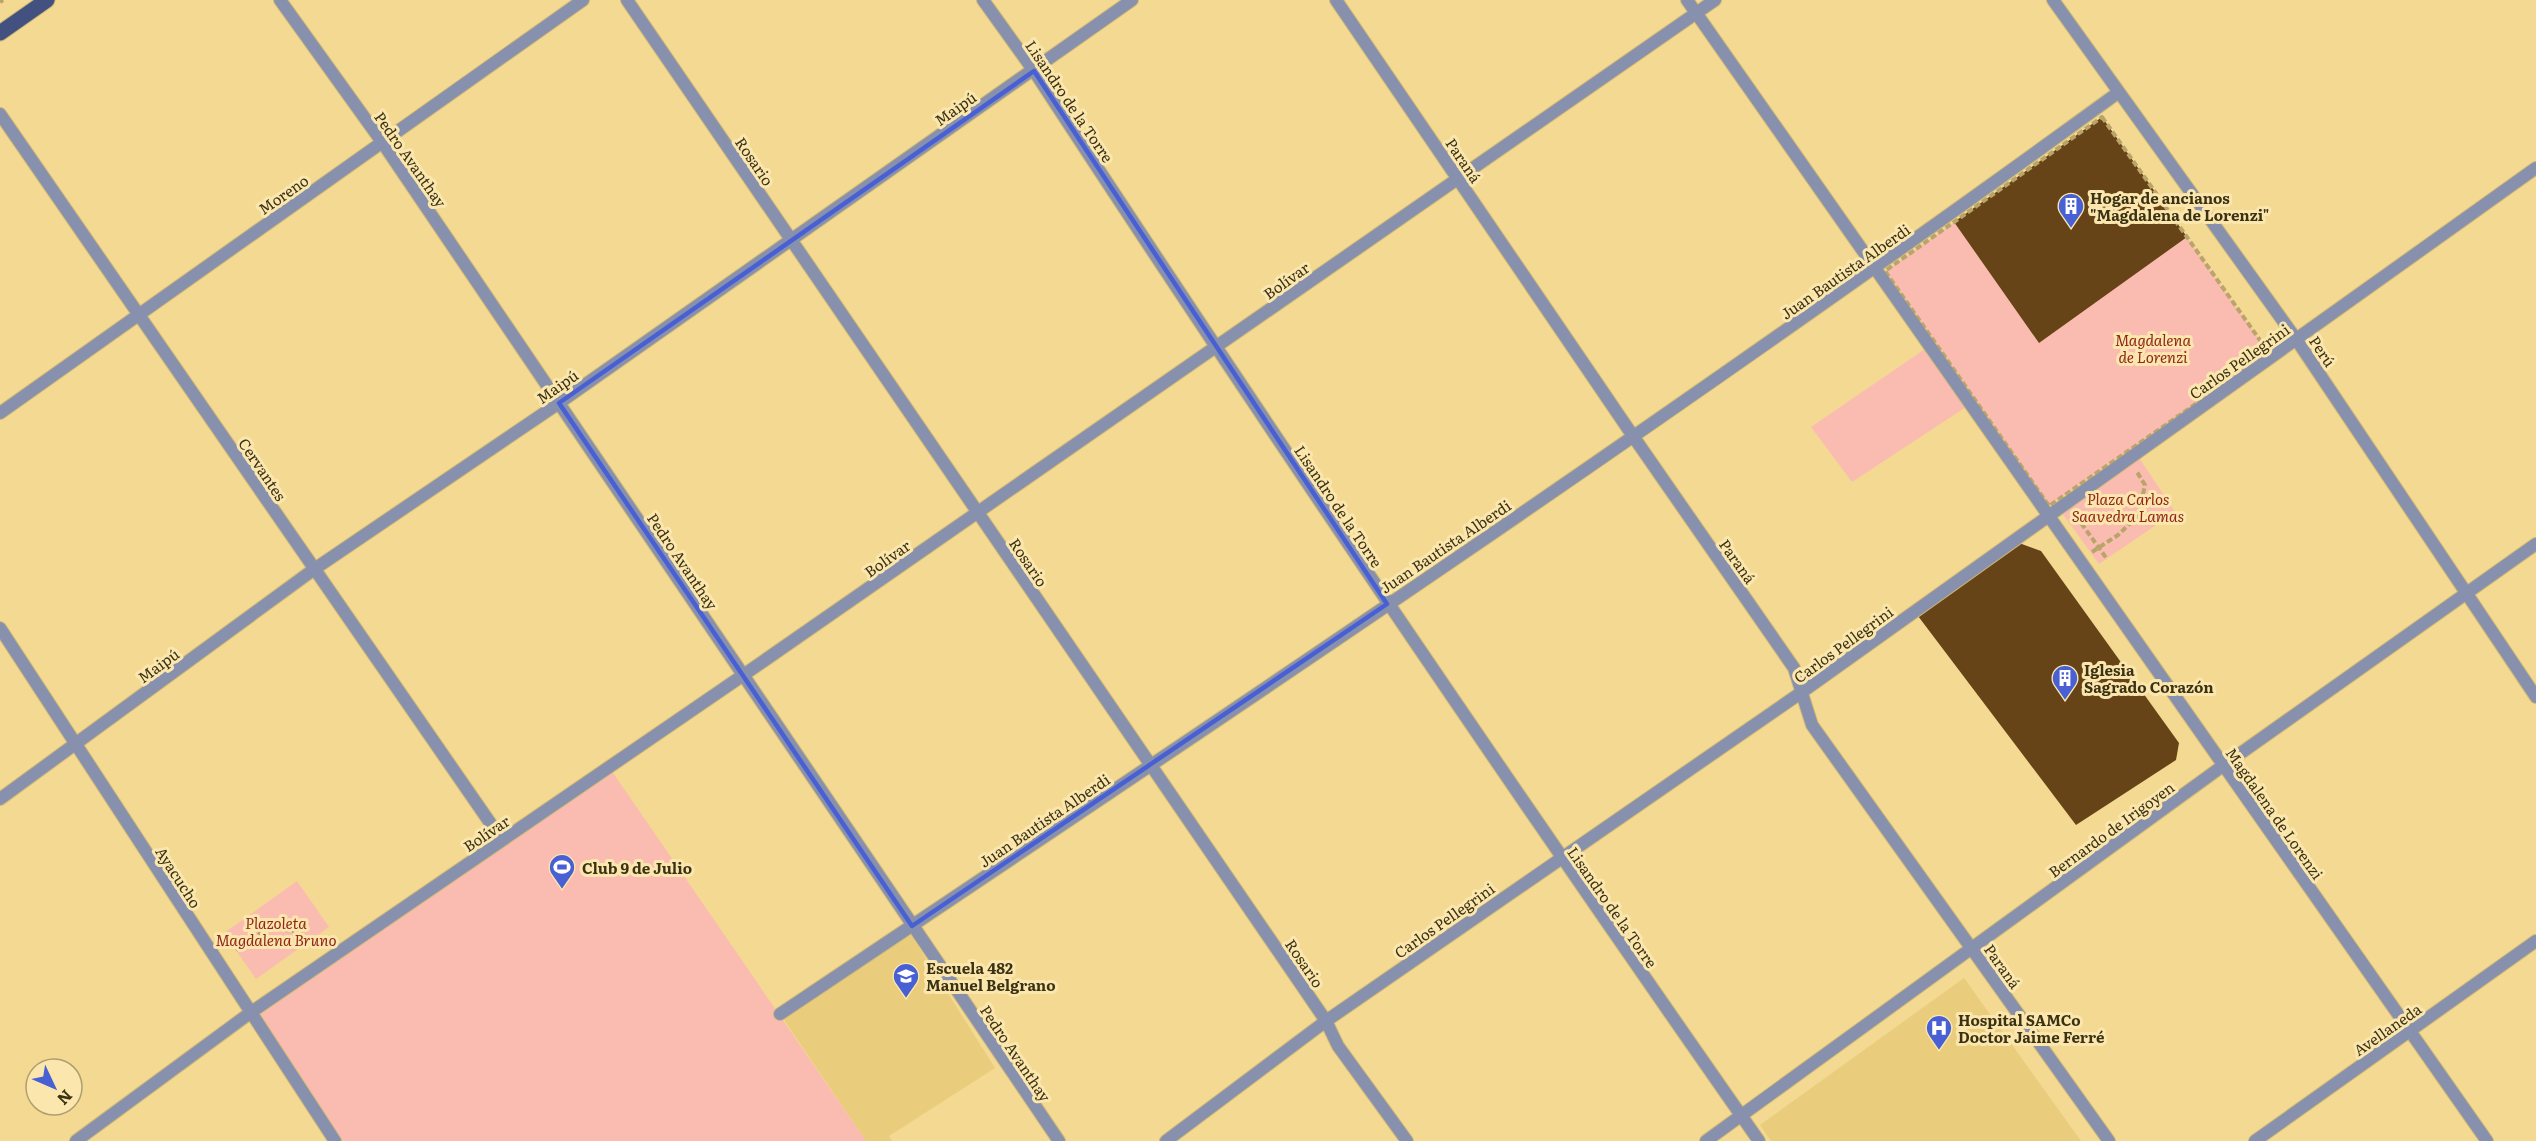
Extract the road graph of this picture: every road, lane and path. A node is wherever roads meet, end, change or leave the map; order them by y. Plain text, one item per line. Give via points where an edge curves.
1 (47, 0) edge
2 (280, 0) edge
3 (583, 0) edge
4 (627, 0) edge
5 (983, 0) edge
6 (1132, 0) edge
7 (1336, 0) edge
8 (1687, 0) edge
9 (1715, 0) edge
10 (2053, 0) edge
11 (1696, 14) junction
12 (0, 33) edge
13 (1034, 71) junction
14 (2119, 92) junction
15 (0, 114) edge
16 (382, 142) junction
17 (2536, 168) edge
18 (1458, 178) junction
19 (790, 240) junction
20 (1877, 269) junction
21 (140, 314) junction
22 (2296, 339) junction
23 (1215, 348) junction
24 (2269, 353) joint
25 (559, 403) junction
26 (0, 413) edge
27 (1633, 436) junction
28 (2132, 464) dead end
29 (978, 513) junction
30 (2074, 513) dead end
31 (2049, 514) junction
32 (2536, 544) edge
33 (2099, 548) junction
34 (2091, 553) dead end
35 (2107, 559) dead end
36 (313, 570) junction
37 (2467, 594) junction
38 (1387, 604) junction
39 (0, 628) edge
40 (742, 676) junction
41 (1802, 692) junction
42 (2536, 697) edge
43 (76, 744) junction
44 (2224, 765) junction
45 (1152, 766) junction
46 (0, 798) edge
47 (502, 840) junction
48 (1560, 858) junction
49 (912, 926) junction
50 (2536, 941) edge
51 (308, 943) dead end
52 (1972, 949) junction
53 (236, 950) dead end
54 (250, 1013) junction
55 (780, 1014) dead end
56 (1326, 1020) junction
57 (2409, 1031) junction
58 (1742, 1116) junction
59 (76, 1141) edge
60 (335, 1141) edge
61 (1059, 1141) edge
62 (1166, 1141) edge
63 (1407, 1141) edge
64 (1706, 1141) edge
65 (1759, 1141) edge
66 (2109, 1141) edge
67 (2255, 1141) edge
68 (2487, 1141) edge

1 - 12 main road
2 - 16 street, Pedro Avanthay
3 - 16 street, Moreno
4 - 19 street, Rosario
5 - 13 street, Lisandro de la Torre
6 - 13 street, Maipú
7 - 18 street, Paraná
8 - 11 street, Magdalena de Lorenzi
9 - 11 street, Bolívar
10 - 14 street, Perú
11 - 18 street, Bolívar
11 - 20 street, Magdalena de Lorenzi
13 - 19 street, Maipú
13 - 23 street, Lisandro de la Torre
14 - 20 street, Juan Bautista Alberdi
14 - 22 street, Perú
15 - 21 street, Cervantes
16 - 21 street, Moreno
16 - 25 street, Pedro Avanthay
17 - 22 street, Carlos Pellegrini
18 - 23 street, Bolívar
18 - 27 street, Paraná
19 - 25 street, Maipú
19 - 29 street, Rosario
20 - 27 street, Juan Bautista Alberdi
20 - 31 street, Magdalena de Lorenzi
21 - 26 street, Moreno
21 - 36 street, Cervantes
22 - 31 street, Carlos Pellegrini
22 - 37 street, Perú
23 - 29 street, Bolívar
23 - 38 street, Lisandro de la Torre
24 - 24 path via 2102,117 1885,271 2049,506
25 - 36 street, Maipú
25 - 40 street, Pedro Avanthay
27 - 38 street, Juan Bautista Alberdi
27 - 41 street, Paraná via 1794,668
28 - 33 path via 2145,485 2138,516
29 - 40 street, Bolívar
29 - 45 street, Rosario
30 - 33 path
31 - 41 street, Carlos Pellegrini
31 - 44 street, Magdalena de Lorenzi
32 - 37 street, Bernardo de Irigoyen
33 - 34 path
33 - 35 path
36 - 43 street, Maipú
36 - 47 street, Cervantes
37 - 42 street, Perú
37 - 44 street, Bernardo de Irigoyen
38 - 45 street, Juan Bautista Alberdi
38 - 48 street, Lisandro de la Torre
39 - 43 street, Ayacucho
40 - 47 street, Bolívar
40 - 49 street, Pedro Avanthay
41 - 48 street, Carlos Pellegrini
41 - 52 street, Paraná via 1812,725
43 - 46 street, Maipú
43 - 54 street, Ayacucho
44 - 52 street, Bernardo de Irigoyen
44 - 57 street, Magdalena de Lorenzi
45 - 49 street, Juan Bautista Alberdi
45 - 56 street, Rosario
47 - 54 street, Bolívar
48 - 56 street, Carlos Pellegrini
48 - 58 street, Lisandro de la Torre
49 - 55 street, Juan Bautista Alberdi
49 - 61 street, Pedro Avanthay
50 - 57 street, Avellaneda
51 - 53 path via 300,932 268,928
52 - 58 street, Bernardo de Irigoyen
52 - 66 street, Paraná
54 - 59 street, Bolívar
54 - 60 street, Ayacucho
56 - 62 street, Carlos Pellegrini
56 - 63 street, Rosario via 1338,1046
57 - 67 street, Avellaneda
57 - 68 street, Magdalena de Lorenzi
58 - 64 street, Bernardo de Irigoyen
58 - 65 street, Lisandro de la Torre

